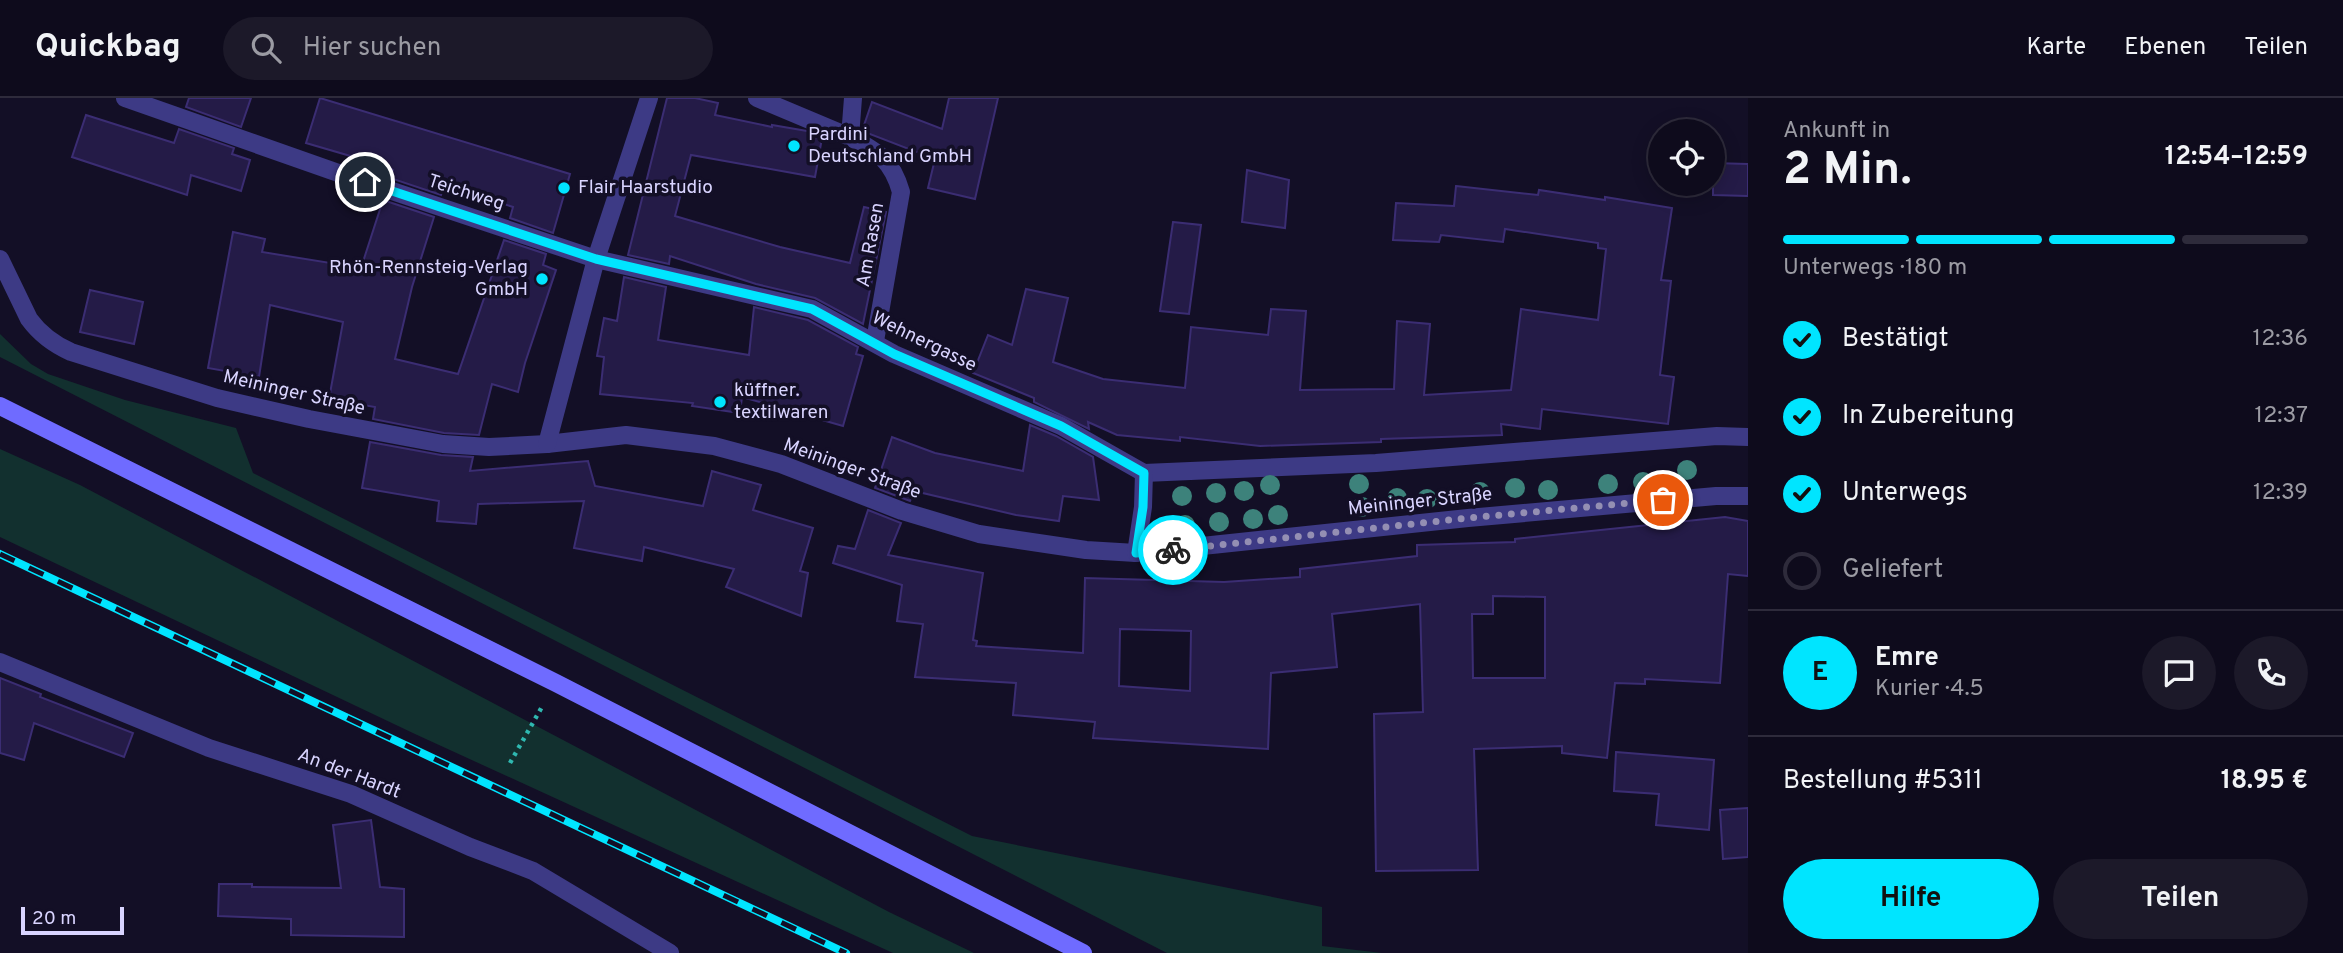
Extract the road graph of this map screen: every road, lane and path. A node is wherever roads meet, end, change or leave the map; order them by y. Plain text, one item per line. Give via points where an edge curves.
1 (125, 98) edge
2 (649, 98) edge
3 (757, 98) edge
4 (853, 98) edge
5 (850, 137) junction
6 (0, 259) edge
7 (596, 259) junction
8 (874, 341) junction
9 (0, 405) edge
10 (1748, 437) edge
11 (547, 444) junction
12 (1144, 473) junction
13 (1748, 496) edge
14 (1136, 553) junction
15 (0, 662) edge
16 (556, 682) junction
17 (510, 762) dead end
18 (670, 953) edge
19 (1083, 953) edge

1 - 7 street, Teichweg
2 - 7 street
3 - 5 street, Am Rasen
4 - 5 street
5 - 8 street, Am Rasen via 883,158 897,176 901,192
6 - 11 street, Meininger Straße via 29,319 49,340 71,352 217,398 360,429 443,444
7 - 8 street, Wehnergasse via 812,309
7 - 11 street
8 - 12 street, Wehnergasse via 894,354 1061,426
9 - 16 main road
10 - 12 street, Meininger Straße via 1376,463
11 - 14 street, Meininger Straße via 626,435 714,446 781,464 902,511 979,534
12 - 14 street
13 - 14 street, Meininger Straße via 1468,518
15 - 18 street, An der Hardt via 209,748 351,794 533,871
16 - 17 path
16 - 19 main road

